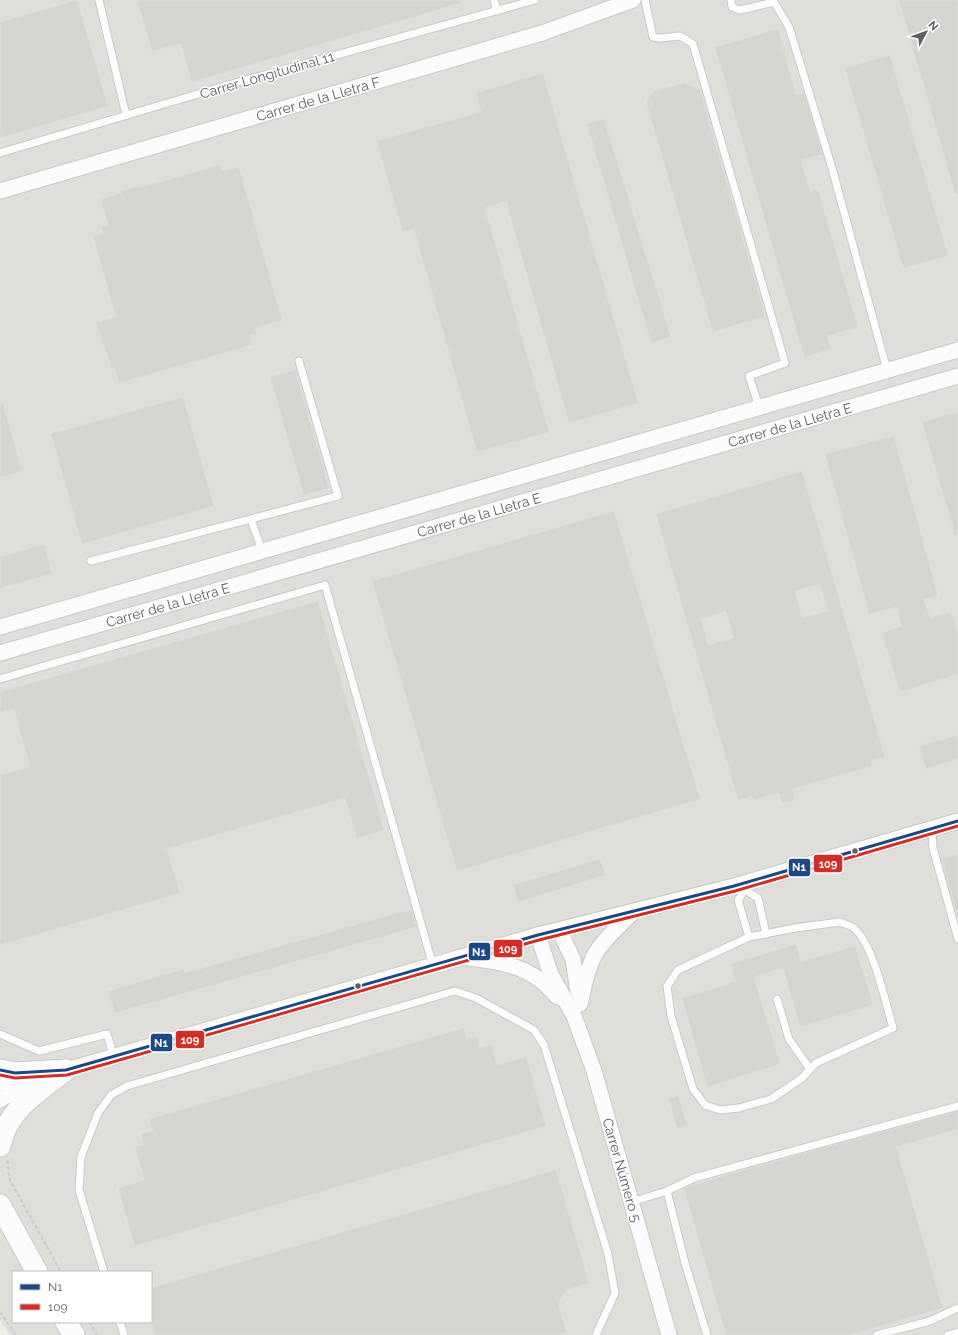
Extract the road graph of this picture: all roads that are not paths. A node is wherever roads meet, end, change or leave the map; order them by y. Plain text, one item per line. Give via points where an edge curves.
1 (99, 0) edge
2 (494, 0) edge
3 (535, 0) edge
4 (633, 0) edge
5 (645, 0) edge
6 (731, 0) edge
7 (497, 11) junction
8 (126, 115) junction
9 (0, 152) edge
10 (0, 191) edge
11 (958, 350) edge
12 (299, 361) dead end
13 (887, 370) junction
14 (958, 376) edge
15 (759, 407) junction
16 (251, 519) junction
17 (262, 551) junction
18 (91, 561) dead end
19 (0, 627) edge
20 (0, 653) edge
21 (0, 679) edge
22 (958, 821) edge
23 (932, 828) junction
24 (744, 887) junction
25 (634, 911) junction
26 (560, 930) junction
27 (766, 934) junction
28 (538, 935) junction
29 (749, 937) junction
30 (958, 939) edge
31 (462, 958) junction
32 (433, 966) junction
33 (777, 999) dead end
34 (575, 1006) junction
35 (0, 1034) edge
36 (114, 1057) junction
37 (810, 1069) junction
38 (0, 1070) edge
39 (66, 1070) junction
40 (0, 1083) edge
41 (0, 1100) edge
42 (958, 1106) edge
43 (3, 1152) edge
44 (667, 1191) junction
45 (0, 1202) edge
46 (631, 1202) junction
47 (36, 1271) edge
48 (104, 1271) edge
49 (958, 1308) edge
50 (67, 1323) edge
51 (120, 1323) edge
52 (958, 1332) edge
53 (74, 1335) edge
54 (124, 1335) edge
55 (596, 1335) edge
56 (669, 1335) edge
57 (707, 1335) edge
58 (877, 1335) edge
59 (948, 1335) edge

1 - 8 lane
2 - 7 lane
3 - 7 lane, Carrer Longitudinal 11
4 - 10 street, Carrer de la Lletra F via 542,33
5 - 15 lane via 654,37 680,36 693,44 785,363 749,376
6 - 13 lane via 732,7 740,10 774,2 789,27 832,168
7 - 8 lane, Carrer Longitudinal 11
8 - 9 lane, Carrer Longitudinal 11
11 - 13 street, Carrer de la Lletra E
12 - 16 lane via 338,496
13 - 15 street, Carrer de la Lletra E
14 - 20 street, Carrer de la Lletra E
15 - 17 street, Carrer de la Lletra E
16 - 17 lane
16 - 18 lane
17 - 19 street, Carrer de la Lletra E
21 - 32 lane via 325,585
22 - 23 street
23 - 24 street
23 - 30 lane via 933,848
24 - 25 street
24 - 27 lane via 758,898
24 - 29 lane via 738,900
25 - 26 street
25 - 34 street via 594,956
26 - 28 street
26 - 34 street via 576,969
27 - 29 lane
27 - 37 lane via 840,922 854,927 866,943 882,989 893,1028 816,1063
28 - 31 street
28 - 34 street via 551,975
29 - 37 lane via 678,970 667,986 671,1016 693,1089 705,1105 720,1110 739,1108 771,1099 787,1090
31 - 32 street
31 - 34 street via 498,961 522,969
32 - 36 street
33 - 37 lane via 789,1039
34 - 46 street, Carrer Número 5 via 578,1027 594,1071
35 - 36 lane via 39,1051 107,1034
36 - 39 street
38 - 39 main road
39 - 40 street
39 - 41 street via 19,1088
39 - 43 main road via 20,1105 2,1135
42 - 44 lane via 694,1178
44 - 46 lane
44 - 57 lane
45 - 47 main road
46 - 56 street, Carrer Número 5
48 - 55 lane via 79,1190 81,1157 94,1122 111,1094 127,1086 454,991 476,998 534,1030 544,1045 610,1262 615,1293
49 - 58 lane via 930,1320
50 - 53 main road
51 - 54 lane
52 - 59 lane

